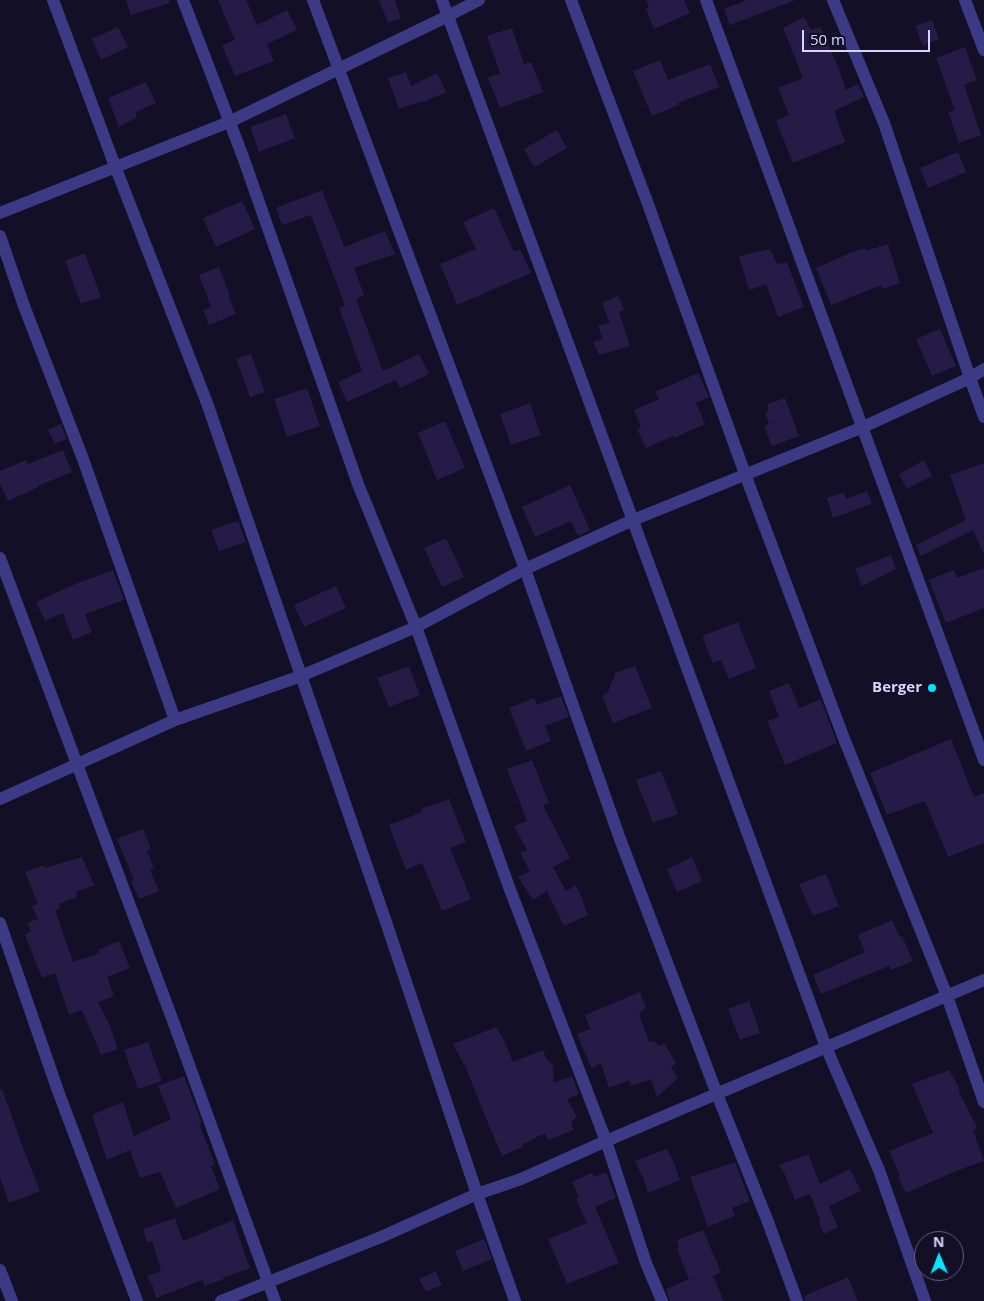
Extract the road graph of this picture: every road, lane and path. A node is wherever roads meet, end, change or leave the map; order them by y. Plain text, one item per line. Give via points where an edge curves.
1 (53, 0) edge
2 (183, 0) edge
3 (313, 0) edge
4 (442, 0) edge
5 (479, 0) edge
6 (571, 0) edge
7 (706, 0) edge
8 (833, 0) edge
9 (965, 0) edge
10 (448, 16) junction
11 (984, 50) edge
12 (338, 70) junction
13 (229, 122) junction
14 (115, 166) junction
15 (0, 213) edge
16 (0, 236) edge
17 (984, 369) edge
18 (970, 378) junction
19 (984, 417) edge
20 (863, 427) junction
21 (745, 474) junction
22 (633, 520) junction
23 (0, 558) edge
24 (525, 569) junction
25 (416, 627) junction
26 (301, 676) junction
27 (175, 720) junction
28 (984, 760) edge
29 (76, 763) junction
30 (0, 799) edge
31 (0, 924) edge
32 (984, 980) edge
33 (947, 996) junction
34 (826, 1048) junction
35 (717, 1094) junction
36 (984, 1102) edge
37 (606, 1141) junction
38 (477, 1194) junction
39 (0, 1270) edge
40 (268, 1282) junction
41 (7, 1295) edge
42 (137, 1301) edge
43 (221, 1301) edge
44 (275, 1301) edge
45 (515, 1301) edge
46 (662, 1301) edge
47 (797, 1301) edge
48 (925, 1301) edge

1 - 14 street
2 - 13 street
3 - 12 street
4 - 10 street
5 - 10 street
6 - 21 street
7 - 20 street
8 - 18 street via 884,123
9 - 11 street
10 - 12 street
10 - 22 street
12 - 13 street
12 - 24 street
13 - 14 street
13 - 25 street via 358,484
14 - 15 street
14 - 26 street via 207,403
16 - 27 street
17 - 18 street
18 - 19 street
18 - 20 street
20 - 21 street
20 - 28 street
21 - 22 street
21 - 33 street via 843,736
22 - 24 street
22 - 34 street
23 - 29 street
24 - 25 street
24 - 35 street via 620,839
25 - 26 street
25 - 37 street via 509,886
26 - 27 street
26 - 38 street
27 - 29 street
29 - 30 street
29 - 40 street
31 - 42 street via 58,1091
32 - 33 street
33 - 34 street
33 - 36 street
34 - 35 street
34 - 48 street via 879,1170
35 - 37 street
35 - 47 street
37 - 38 street via 521,1179
37 - 46 street via 646,1263
38 - 40 street via 381,1238
38 - 45 street
39 - 41 street
40 - 43 street
40 - 44 street

